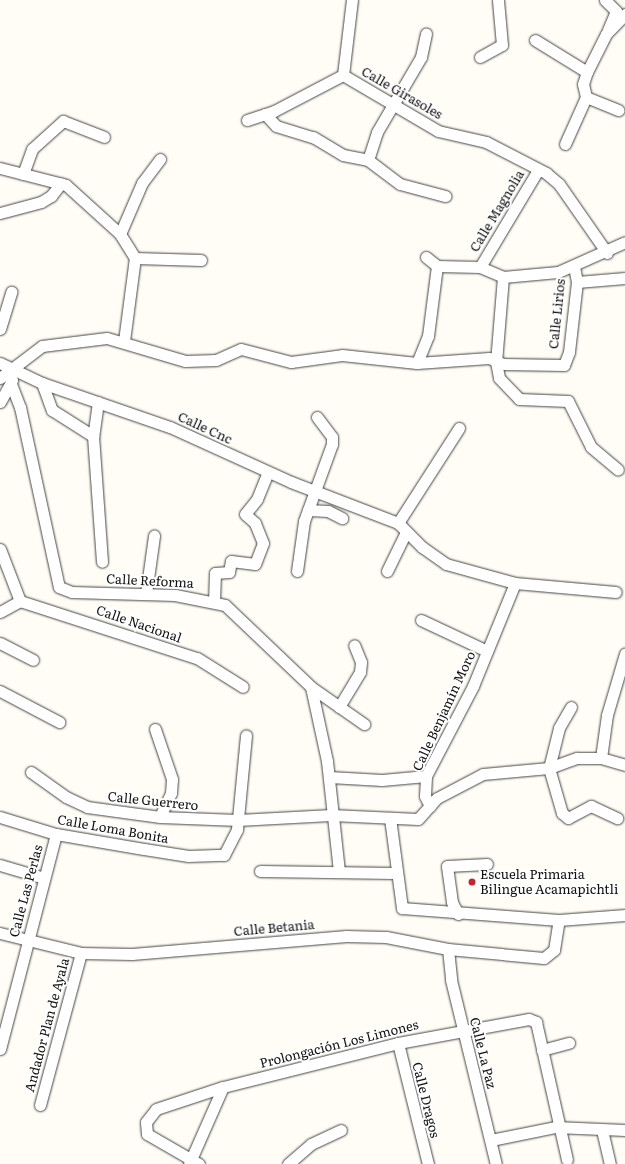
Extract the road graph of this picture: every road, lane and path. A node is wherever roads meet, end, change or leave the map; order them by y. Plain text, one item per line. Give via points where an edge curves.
1 (352, 0) edge
2 (498, 0) edge
3 (605, 0) edge
4 (625, 14) edge
5 (426, 34) dead end
6 (606, 34) junction
7 (535, 40) dead end
8 (480, 57) dead end
9 (587, 72) junction
10 (343, 75) junction
11 (586, 97) junction
12 (393, 105) junction
13 (619, 110) dead end
14 (265, 114) junction
15 (247, 120) dead end
16 (104, 136) dead end
17 (565, 144) dead end
18 (160, 159) dead end
19 (368, 160) junction
20 (0, 168) edge
21 (538, 170) junction
22 (23, 174) junction
23 (61, 183) junction
24 (445, 196) dead end
25 (0, 213) edge
26 (120, 234) junction
27 (625, 242) edge
28 (607, 253) junction
29 (426, 257) dead end
30 (135, 258) junction
31 (201, 260) dead end
32 (437, 266) junction
33 (480, 267) junction
34 (574, 267) junction
35 (503, 277) junction
36 (625, 278) edge
37 (577, 282) junction
38 (11, 292) dead end
39 (0, 329) edge
40 (124, 341) junction
41 (0, 362) edge
42 (496, 362) junction
43 (417, 363) junction
44 (15, 367) junction
45 (0, 378) edge
46 (42, 383) junction
47 (11, 384) junction
48 (0, 402) edge
49 (98, 402) junction
50 (317, 417) dead end
51 (459, 428) dead end
52 (93, 436) junction
53 (618, 470) dead end
54 (268, 472) junction
55 (314, 490) junction
56 (308, 510) junction
57 (342, 518) dead end
58 (398, 523) junction
59 (406, 532) junction
60 (154, 536) dead end
61 (0, 552) edge
62 (102, 562) dead end
63 (297, 571) dead end
64 (388, 571) dead end
65 (515, 583) junction
66 (616, 592) dead end
67 (146, 593) junction
68 (20, 601) junction
69 (214, 602) junction
70 (0, 612) edge
71 (421, 620) dead end
72 (0, 643) edge
73 (354, 645) dead end
74 (487, 651) junction
75 (625, 654) edge
76 (33, 660) dead end
77 (243, 687) dead end
78 (310, 687) junction
79 (0, 691) edge
80 (339, 707) junction
81 (571, 707) dead end
82 (59, 722) dead end
83 (364, 724) dead end
84 (155, 730) dead end
85 (246, 735) dead end
86 (601, 758) junction
87 (625, 765) edge
88 (549, 768) junction
89 (31, 772) dead end
90 (426, 776) junction
91 (330, 777) junction
92 (430, 806) junction
93 (331, 815) junction
94 (0, 817) edge
95 (160, 817) junction
96 (390, 818) junction
97 (616, 818) dead end
98 (238, 820) junction
99 (56, 834) junction
100 (487, 864) dead end
101 (0, 865) edge
102 (260, 871) dead end
103 (339, 871) junction
104 (395, 873) junction
105 (44, 878) junction
106 (458, 914) junction
107 (625, 915) edge
108 (559, 920) junction
109 (0, 933) edge
110 (26, 941) junction
111 (448, 949) junction
112 (81, 953) junction
113 (463, 1031) junction
114 (398, 1043) junction
115 (569, 1043) dead end
116 (0, 1049) edge
117 (542, 1050) junction
118 (223, 1087) junction
119 (40, 1105) dead end
120 (560, 1127) junction
121 (341, 1130) dead end
122 (602, 1130) junction
123 (625, 1130) edge
124 (491, 1140) junction
125 (567, 1160) dead end
126 (193, 1163) edge
127 (288, 1164) edge
128 (428, 1164) edge
129 (496, 1164) edge
130 (610, 1164) edge

1 - 10 street, Calle Girasoles
2 - 8 street via 502,45
3 - 6 street via 616,11
4 - 6 street
5 - 12 street via 421,56
6 - 9 street
7 - 9 street
9 - 11 street via 583,84
10 - 12 street, Calle Girasoles
10 - 14 street
11 - 13 street
11 - 17 street
12 - 19 street via 377,132
12 - 21 street, Calle Girasoles via 438,130 486,142
14 - 15 street
14 - 19 street via 276,126 313,137 343,154
16 - 22 street via 63,121 32,149
18 - 26 street via 142,183
19 - 24 street via 400,184
20 - 22 street
21 - 28 street, Calle Girasoles via 559,184
21 - 33 street, Calle Magnolia
22 - 23 street
23 - 25 street via 51,196 41,202
23 - 26 street
26 - 30 street
27 - 28 street, Calle Lirios
28 - 34 street, Calle Lirios via 583,259
29 - 32 street
30 - 31 street
30 - 40 street
32 - 33 street
32 - 43 street via 428,336
33 - 35 street
34 - 35 street via 558,272
34 - 37 street, Calle Lirios
35 - 42 street
36 - 37 street
37 - 42 street, Calle Lirios via 569,352 564,365
38 - 39 street
40 - 43 street via 185,361 216,360 241,349 291,362 342,354
40 - 44 street via 107,338 42,346
41 - 44 street, Calle Cnc
42 - 43 street via 489,358
42 - 53 street via 499,378 519,399 568,401 591,447
44 - 45 street
44 - 46 street, Calle Cnc
44 - 47 street
46 - 49 street, Calle Cnc
46 - 52 street via 52,410
47 - 48 street
47 - 67 street, Calle Reforma via 20,407 59,587 72,592
49 - 52 street
49 - 54 street, Calle Cnc via 170,427
50 - 55 street via 332,437
51 - 58 street
52 - 62 street
54 - 55 street, Calle Cnc
54 - 69 street via 257,499 245,514 255,523 263,543 255,564 232,561 229,572 215,573
55 - 56 street
55 - 58 street, Calle Cnc
56 - 57 street via 328,511
56 - 63 street
58 - 59 street
59 - 64 street
59 - 65 street via 446,564
60 - 67 street
61 - 68 street
65 - 66 street
65 - 74 street, Calle Benjamín Moro
67 - 69 street, Calle Reforma
68 - 70 street
68 - 77 street, Calle Nacional via 197,658
69 - 78 street, Calle Reforma via 240,619
71 - 74 street
72 - 76 street
73 - 80 street via 361,662 360,672
74 - 90 street, Calle Benjamín Moro
75 - 86 street via 607,715
78 - 80 street, Calle Reforma
78 - 91 street
79 - 82 street
80 - 83 street, Calle Reforma
81 - 88 street via 559,728
84 - 95 street via 172,779 171,793
85 - 98 street
86 - 87 street
86 - 88 street via 577,758
88 - 92 street via 483,774 468,780
88 - 97 street via 562,813 568,818 591,806
89 - 95 street, Calle Guerrero via 66,797 87,807
90 - 91 street via 382,780
90 - 92 street, Calle Benjamín Moro via 425,796
91 - 93 street
92 - 96 street, Calle Guerrero via 423,817
93 - 96 street, Calle Guerrero
93 - 98 street, Calle Guerrero
93 - 103 street
94 - 99 street, Calle Loma Bonita
95 - 98 street, Calle Guerrero
96 - 104 street
98 - 99 street, Calle Loma Bonita via 224,855 188,856
99 - 105 street, Calle Las Perlas
100 - 106 street via 447,866 452,902
101 - 105 street
102 - 103 street
103 - 104 street
104 - 106 street via 402,908
105 - 110 street, Calle Las Perlas
106 - 108 street
107 - 108 street
108 - 111 street, Calle Betania via 550,957
109 - 110 street, Calle Betania
110 - 112 street, Calle Betania
110 - 116 street, Calle Las Perlas
111 - 112 street, Calle Betania via 386,937 346,936 132,954
111 - 113 street, Calle La Paz
112 - 119 street, Andador Plan de Ayala
113 - 114 street, Prolongación Los Limones
113 - 117 street, Prolongación Los Limones via 534,1019
113 - 124 street, Calle La Paz
114 - 118 street, Prolongación Los Limones
114 - 128 street, Calle Dragos
115 - 117 street
117 - 120 street
118 - 126 street
118 - 126 street, Prolongación Los Limones via 161,1107 146,1122 147,1134
120 - 122 street
120 - 124 street
120 - 125 street
121 - 127 street via 311,1144
122 - 123 street
122 - 130 street
124 - 129 street, Calle La Paz

